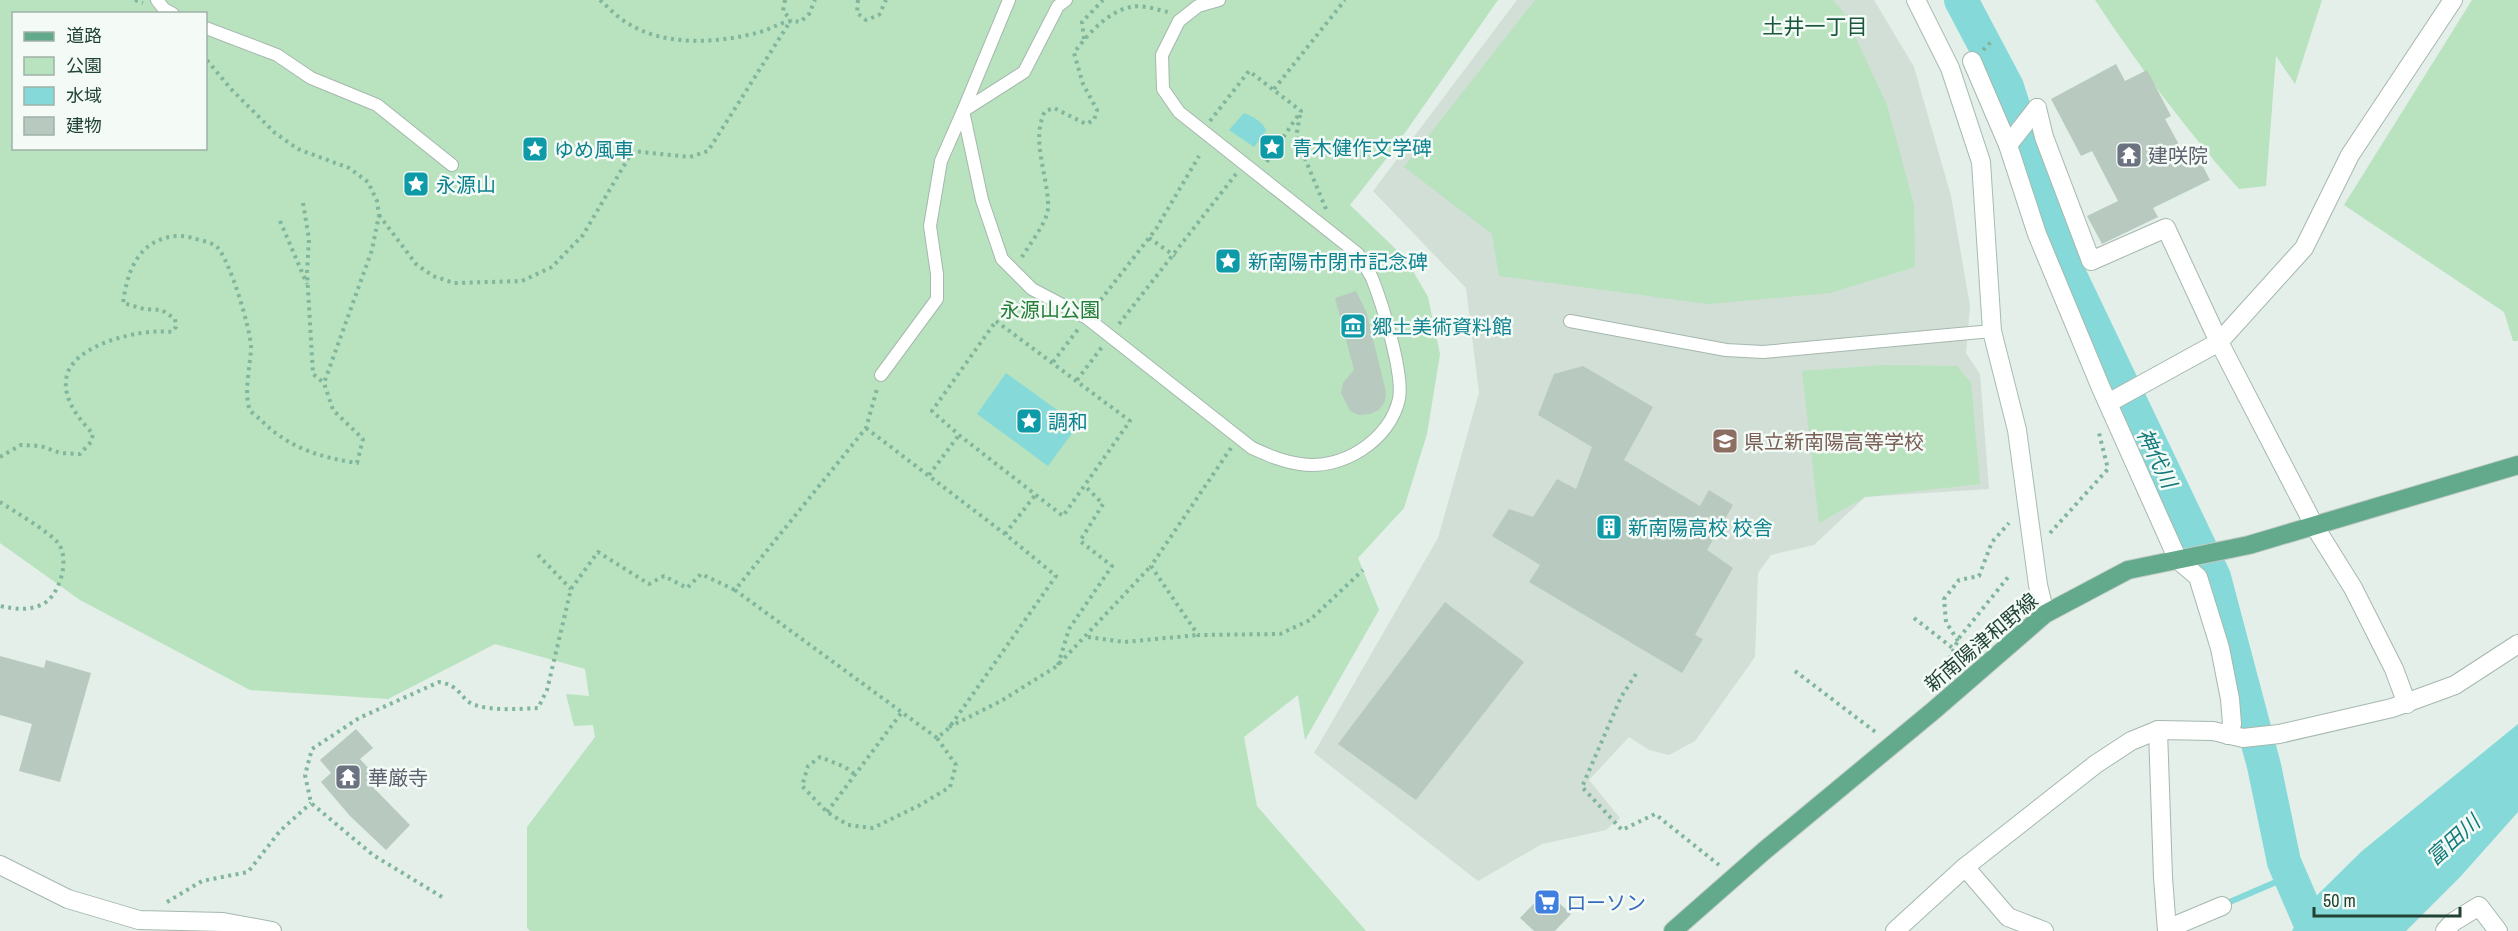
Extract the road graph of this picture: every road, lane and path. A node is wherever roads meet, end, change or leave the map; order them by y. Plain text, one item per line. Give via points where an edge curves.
1 (157, 0) edge
2 (600, 0) edge
3 (785, 0) edge
4 (815, 0) edge
5 (858, 0) edge
6 (886, 0) edge
7 (1009, 0) edge
8 (1066, 0) edge
9 (1103, 0) edge
10 (1219, 0) edge
11 (1345, 0) edge
12 (1916, 0) edge
13 (2453, 0) edge
14 (169, 12) edge
15 (1187, 15) junction
16 (791, 20) junction
17 (207, 28) edge
18 (1084, 39) junction
19 (207, 60) edge
20 (1972, 61) dead end
21 (1274, 89) junction
22 (963, 111) junction
23 (1301, 111) junction
24 (1203, 131) junction
25 (2008, 145) junction
26 (623, 150) dead end
27 (632, 152) junction
28 (1199, 156) dead end
29 (1245, 163) junction
30 (452, 165) dead end
31 (1259, 174) junction
32 (303, 203) dead end
33 (379, 215) junction
34 (280, 221) dead end
35 (1331, 233) junction
36 (1149, 238) junction
37 (1175, 256) junction
38 (1013, 271) junction
39 (308, 287) junction
40 (1087, 318) junction
41 (1570, 321) dead end
42 (1992, 331) junction
43 (1110, 335) junction
44 (2219, 342) junction
45 (1053, 362) junction
46 (881, 375) joint
47 (1077, 380) junction
48 (324, 383) junction
49 (2110, 402) junction
50 (2097, 423) dead end
51 (866, 428) junction
52 (959, 435) junction
53 (1238, 437) junction
54 (0, 457) edge
55 (2518, 465) edge
56 (929, 475) junction
57 (1084, 485) junction
58 (1036, 494) junction
59 (0, 502) edge
60 (2009, 523) dead end
61 (2315, 526) junction
62 (2050, 533) dead end
63 (1005, 534) junction
64 (538, 555) dead end
65 (2185, 558) junction
66 (1151, 567) junction
67 (1363, 570) dead end
68 (2009, 576) dead end
69 (571, 589) junction
70 (735, 591) junction
71 (0, 606) edge
72 (2045, 614) junction
73 (1914, 618) dead end
74 (1198, 634) junction
75 (1087, 637) junction
76 (1958, 641) junction
77 (2518, 644) edge
78 (1954, 649) junction
79 (1057, 666) junction
80 (1795, 671) dead end
81 (1636, 674) dead end
82 (1938, 684) dead end
83 (2408, 704) junction
84 (902, 712) junction
85 (949, 728) junction
86 (2158, 730) junction
87 (1878, 734) dead end
88 (2235, 736) junction
89 (937, 738) junction
90 (854, 774) junction
91 (310, 803) junction
92 (827, 812) junction
93 (0, 865) edge
94 (1719, 865) dead end
95 (1965, 867) junction
96 (442, 897) dead end
97 (2222, 906) dead end
98 (136, 926) edge
99 (2167, 930) edge
100 (272, 931) edge
101 (1673, 931) edge
102 (1895, 931) edge
103 (2044, 931) edge
104 (2445, 931) edge
105 (2498, 931) edge

1 - 14 lane
2 - 16 path via 628,24 655,36 691,42 760,32
3 - 16 path via 783,11
4 - 16 path via 800,22
5 - 6 path via 857,13 866,20 879,15
7 - 22 lane
8 - 22 lane via 1058,6 1024,72
9 - 18 path via 1082,22
10 - 15 lane via 1198,6
11 - 21 path
12 - 42 street via 1950,68 1982,162
13 - 44 street via 2350,155 2304,248
15 - 18 path via 1132,6 1109,17
15 - 24 lane via 1179,21 1162,55 1163,89 1179,112
16 - 27 path via 708,151 690,157
17 - 30 lane via 277,55 311,78 377,105
18 - 38 path via 1074,53 1083,84 1097,110 1094,120 1086,124 1054,108 1045,111 1041,120 1040,162 1048,210
19 - 33 path via 275,134 298,149 349,168 368,182
20 - 25 street
21 - 23 path
21 - 24 path via 1249,71
22 - 38 lane via 982,200 1002,259
22 - 46 lane via 940,161 930,226 937,299
23 - 31 path
23 - 35 path via 1296,137 1329,214
24 - 29 lane
25 - 44 street via 2037,108 2044,137 2091,261 2166,228
25 - 49 street via 2037,234
26 - 27 path
27 - 33 path via 583,235 552,267 522,281 453,283 433,276 416,264
28 - 36 path
29 - 31 lane
29 - 37 path
31 - 35 lane
32 - 39 path via 309,239
33 - 48 path via 372,250
34 - 39 path
35 - 53 lane via 1358,254 1372,278 1398,365 1399,399 1384,431 1365,448 1335,462 1302,465 1275,459
36 - 37 path
36 - 40 path
37 - 43 path
38 - 40 lane via 1032,290
39 - 48 path via 313,374
40 - 43 lane
40 - 45 path
41 - 42 lane via 1726,350 1763,352
42 - 72 street via 2017,430
43 - 47 path
43 - 53 lane
44 - 49 street
44 - 61 street
45 - 47 path
45 - 52 path via 996,321 932,411
46 - 51 path
47 - 57 path via 1130,421
48 - 54 path via 333,410 363,439 357,463 310,452 274,434 250,410 247,375 251,345 228,263 216,246 186,236 164,238 138,256 123,303 162,310 175,320 176,327 172,332 122,335 77,359 65,379 67,396 93,434 91,442 80,454 21,446
49 - 65 street
50 - 62 path via 2108,469
51 - 56 path
51 - 70 path
52 - 56 path
52 - 58 path
53 - 66 path
55 - 61 main road, 新南陽津和野線
56 - 63 path
57 - 58 path via 1063,516
57 - 79 path via 1103,504 1080,541 1112,566 1069,629
58 - 63 path
59 - 71 path via 58,543 63,557 56,590 44,604 23,610
60 - 76 path via 1992,542 1979,576 1959,580 1944,599 1946,622
61 - 65 main road, 新南陽津和野線
61 - 83 street via 2353,588
63 - 85 path via 1056,576
64 - 69 path
65 - 72 main road, 新南陽津和野線 via 2128,570
65 - 88 street via 2198,577 2220,648
66 - 74 path
66 - 75 path
67 - 74 path via 1310,620 1280,634
68 - 76 path
69 - 70 path via 598,552 649,584 664,576 687,588 701,574
69 - 91 path via 547,690 538,708 473,705 452,684 439,682 359,718 312,749 305,775
70 - 84 path
72 - 101 main road, 新南陽津和野線
73 - 78 path
74 - 75 path via 1124,642
75 - 79 path
76 - 78 path
77 - 83 street via 2455,685
78 - 82 path
79 - 85 path
80 - 87 path
81 - 94 path via 1621,697 1582,787 1622,830 1655,814
83 - 88 street via 2279,734
84 - 89 path
84 - 90 path
85 - 89 path
86 - 88 street via 2213,731
86 - 95 street via 2131,741 2096,764
86 - 99 street
89 - 92 path via 956,765 950,787 873,828 848,825
90 - 92 path
90 - 92 path via 820,758 808,766 802,786
91 - 96 path via 373,855
91 - 98 path via 280,831 248,872 202,881
93 - 98 street via 68,899
95 - 102 street
95 - 103 street via 2008,917
97 - 99 street
98 - 100 street via 224,922
104 - 105 street via 2479,906

